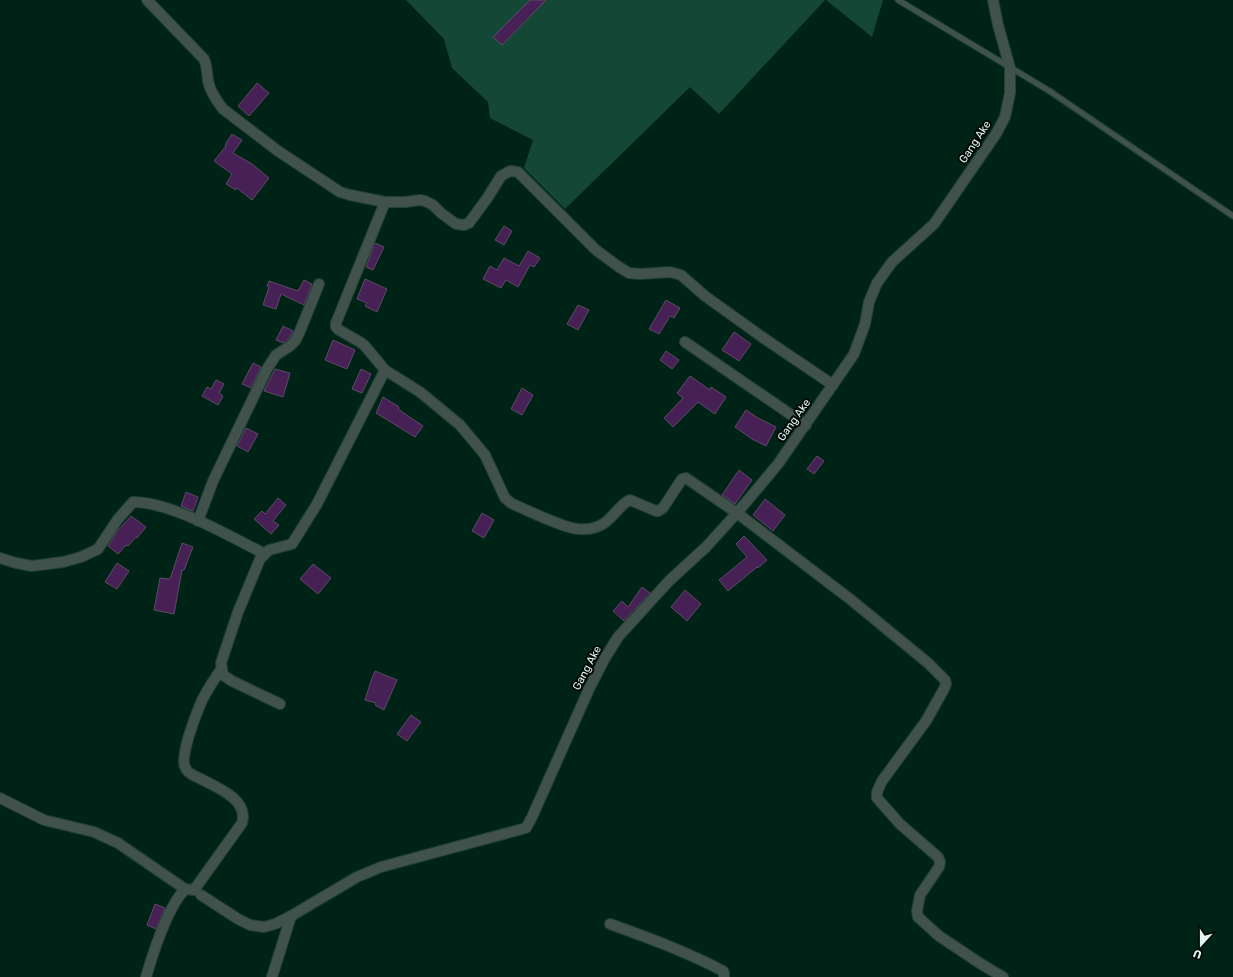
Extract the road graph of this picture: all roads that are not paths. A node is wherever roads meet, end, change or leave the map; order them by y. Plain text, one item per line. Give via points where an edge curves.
1 (147, 0) edge
2 (898, 0) edge
3 (993, 0) edge
4 (1010, 68) junction
5 (385, 202) junction
6 (1233, 216) edge
7 (319, 284) dead end
8 (685, 342) dead end
9 (385, 370) junction
10 (833, 385) junction
11 (806, 425) junction
12 (737, 513) junction
13 (198, 521) junction
14 (265, 554) junction
15 (0, 558) edge
16 (222, 668) junction
17 (280, 704) dead end
18 (0, 798) edge
19 (184, 889) junction
20 (201, 895) dead end
21 (291, 916) junction
22 (610, 924) dead end
23 (146, 977) edge
24 (272, 977) edge
25 (724, 977) edge
26 (1003, 977) edge

1 - 5 street via 204,59 208,82 222,109 278,151 340,192
2 - 4 lane
3 - 4 street, Gang Ake
4 - 6 lane via 1051,92
4 - 10 street, Gang Ake via 1010,93 1005,117 996,134 934,224 892,262 877,284 854,354
5 - 9 street via 336,324 339,330 365,346
5 - 10 street via 425,201 456,224 464,226 469,223 501,176 510,171 518,172 596,250 619,267 629,273 670,272 681,275 712,301
7 - 13 street via 295,341 276,355 267,369 213,481
8 - 11 street
9 - 12 street via 420,392 460,425 485,455 505,498 569,528 592,529 604,524 630,500 656,511 660,510 682,479 686,478
9 - 14 street via 317,504 292,544 269,550
10 - 11 street, Gang Ake
11 - 12 street, Gang Ake via 778,464
12 - 21 street, Gang Ake via 706,547 664,586 618,637 588,689 526,828 381,867 357,877
12 - 26 street via 856,604 946,680 944,689 926,721 882,781 877,798 900,824 938,857 940,862 920,895 918,917 939,936
13 - 14 street
13 - 15 street via 166,508 133,502 98,549 81,557 32,566
14 - 16 street via 260,559 238,612 221,663
16 - 17 street via 223,676
16 - 19 street via 200,705 185,748 184,761 189,773 235,799 243,818 194,890
18 - 19 street via 44,820 94,832 118,843
19 - 23 street via 166,922
20 - 21 street via 250,925 264,927
21 - 24 street
22 - 25 street via 705,961 723,971

